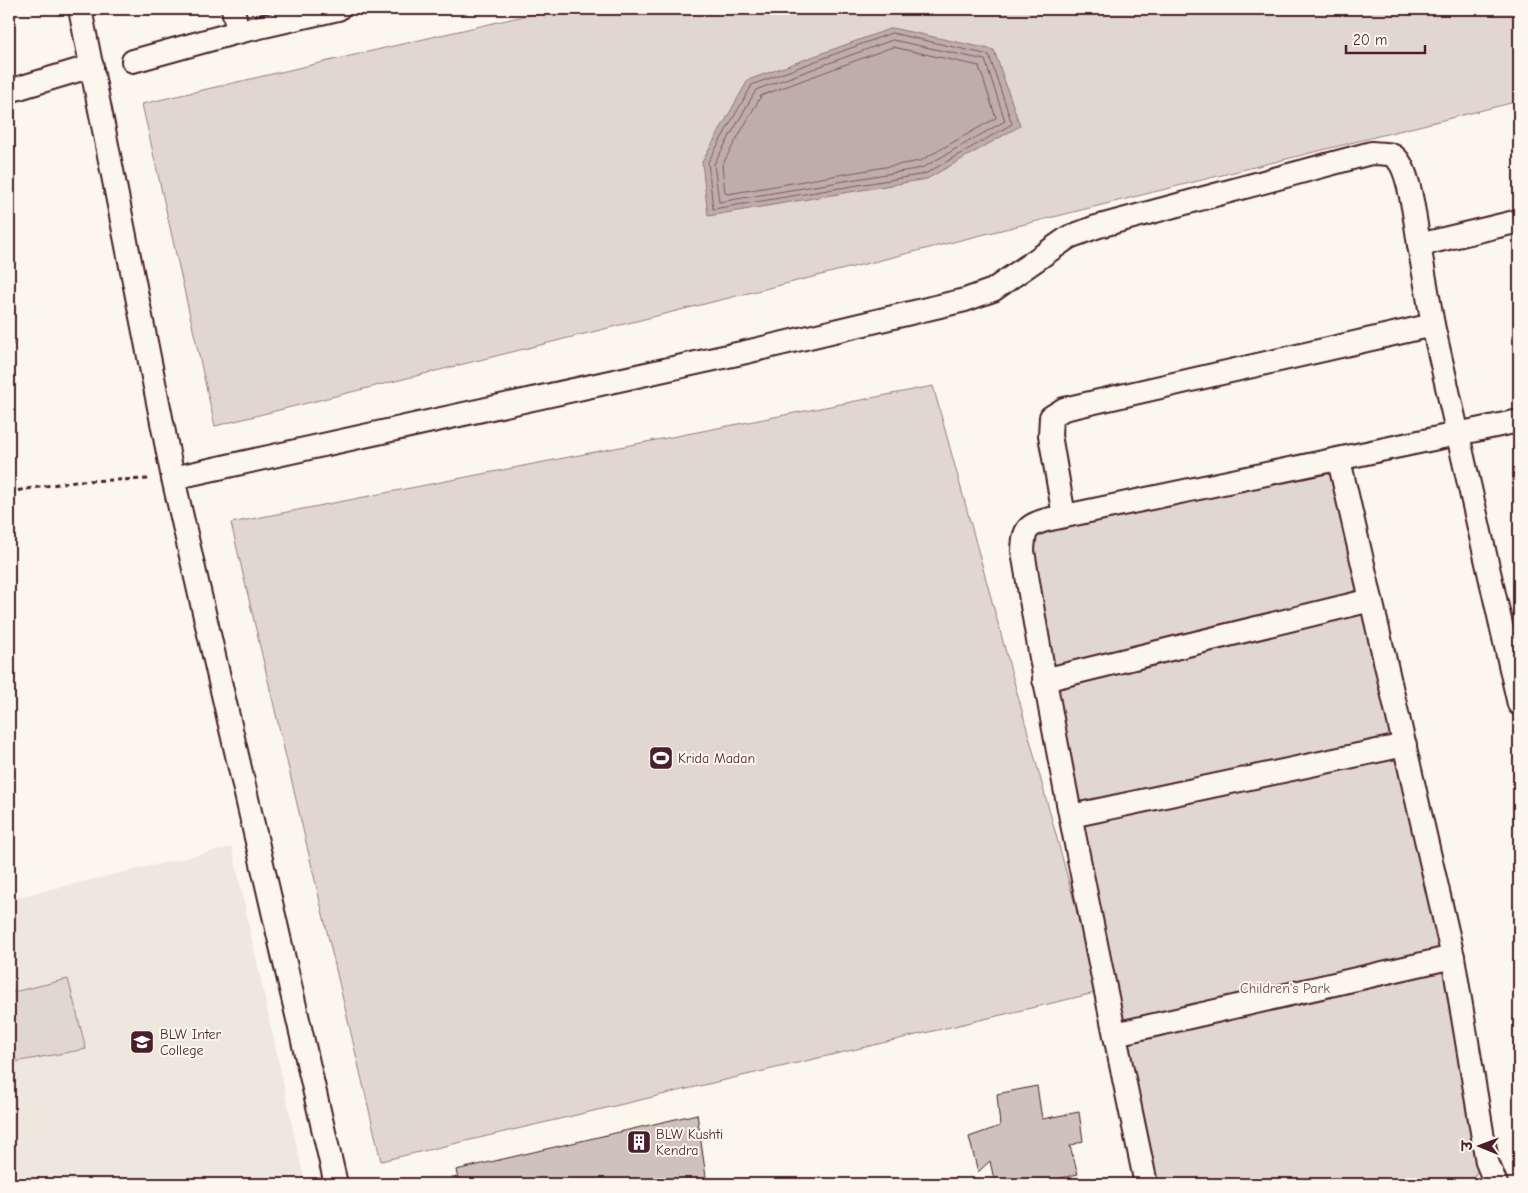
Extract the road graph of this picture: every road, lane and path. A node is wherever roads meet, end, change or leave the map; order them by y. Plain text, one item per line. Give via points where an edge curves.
1 (80, 9) edge
2 (233, 9) edge
3 (338, 9) edge
4 (238, 32) junction
5 (134, 61) dead end
6 (92, 66) junction
7 (9, 91) edge
8 (1519, 221) edge
9 (1419, 246) junction
10 (9, 296) edge
11 (1433, 325) junction
12 (9, 361) edge
13 (1519, 421) edge
14 (1458, 435) junction
15 (1339, 460) junction
16 (173, 478) junction
17 (9, 492) edge
18 (1064, 516) junction
19 (1371, 600) junction
20 (1044, 680) junction
21 (1519, 704) edge
22 (1404, 745) junction
23 (1071, 816) junction
24 (1453, 957) junction
25 (1115, 1034) junction
26 (336, 1184) edge
27 (1146, 1184) edge
28 (1496, 1184) edge

1 - 6 street
2 - 4 street
3 - 4 street
4 - 5 street
6 - 7 street
6 - 16 street
8 - 9 street
9 - 11 street
9 - 16 street via 1406,177 1397,159 1387,154 1372,153 1096,227 1069,237 994,290 965,300 746,352
10 - 12 path via 12,342
11 - 14 street
11 - 18 street via 1064,409 1051,417 1050,435
13 - 14 street
14 - 15 street
14 - 21 street
15 - 18 street
15 - 19 street
16 - 17 path via 76,481
16 - 26 street
18 - 20 street via 1031,524 1024,535 1023,551
19 - 20 street
19 - 22 street
20 - 23 street
22 - 23 street
22 - 24 street
23 - 25 street
24 - 25 street
24 - 28 street via 1487,1162
25 - 27 street

